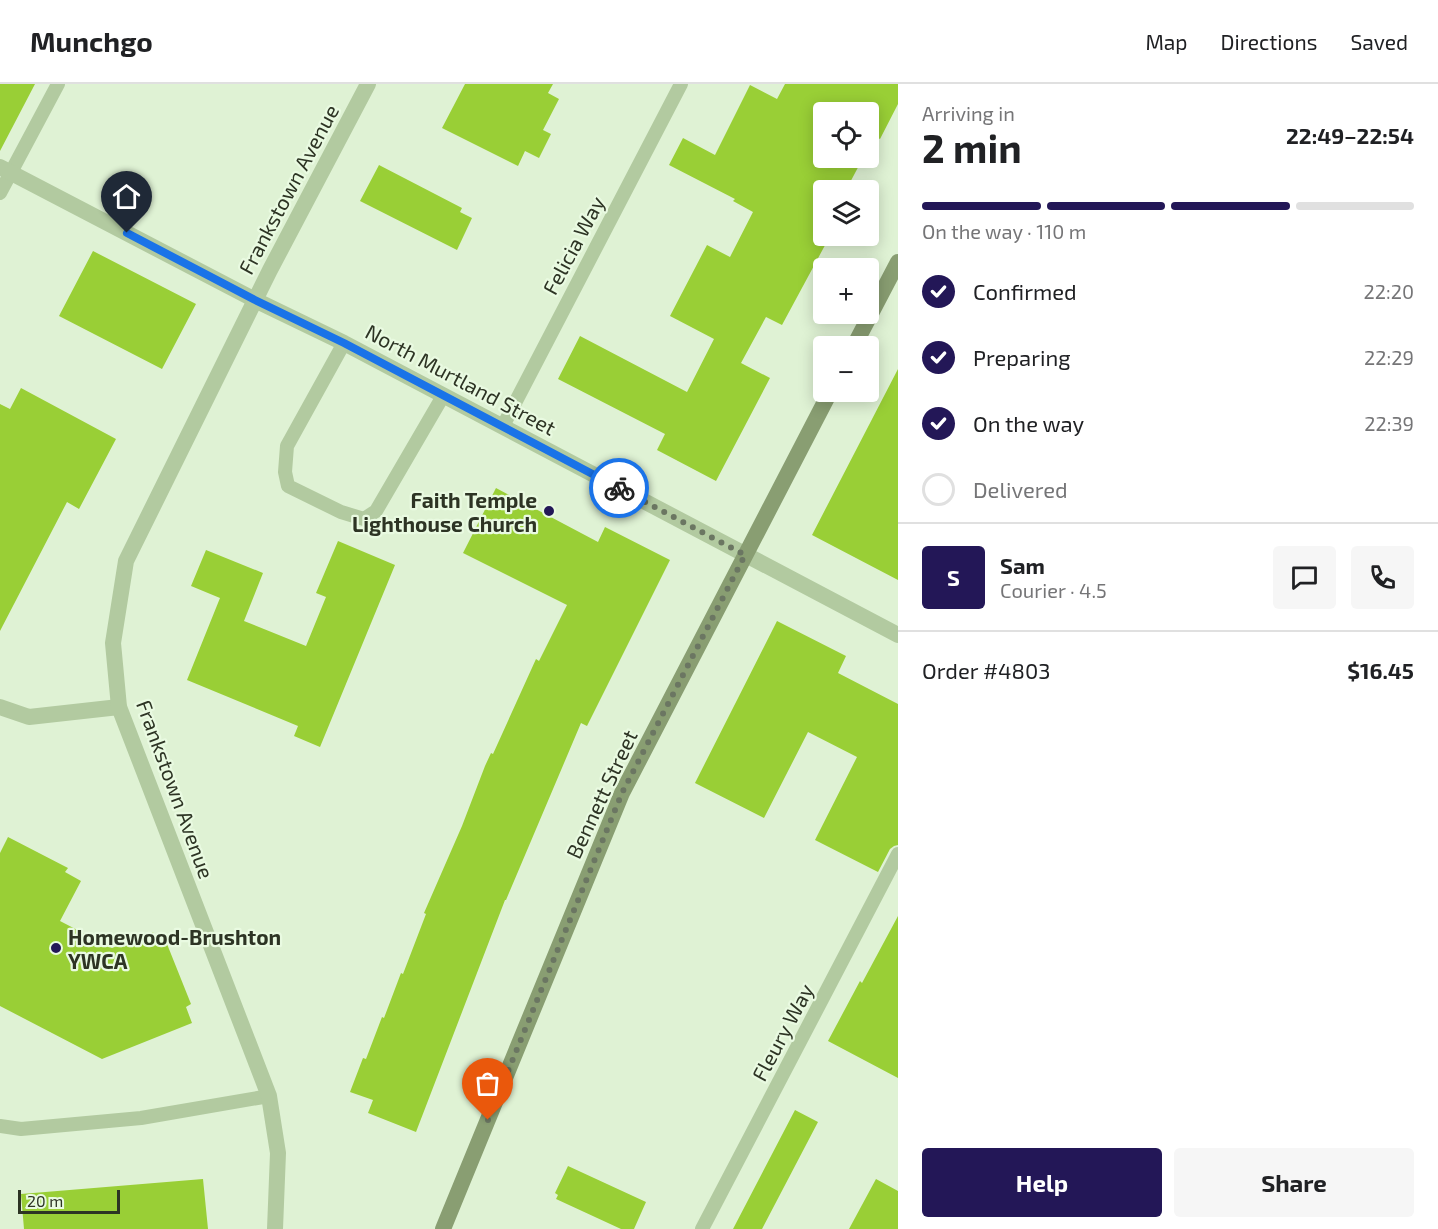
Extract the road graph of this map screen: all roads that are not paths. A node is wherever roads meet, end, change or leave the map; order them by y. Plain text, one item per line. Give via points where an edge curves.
1 (58, 84) edge
2 (368, 84) edge
3 (681, 84) edge
4 (5, 170) edge
5 (0, 193) edge
6 (898, 262) edge
7 (255, 300) junction
8 (859, 336) edge
9 (344, 343) junction
10 (443, 396) junction
11 (825, 402) edge
12 (503, 426) junction
13 (745, 555) junction
14 (898, 635) edge
15 (0, 707) edge
16 (119, 707) junction
17 (898, 854) edge
18 (269, 1096) junction
19 (0, 1126) edge
20 (275, 1229) edge
21 (443, 1229) edge
22 (702, 1229) edge

1 - 4 lane
2 - 7 street, Frankstown Avenue
3 - 12 lane, Felicia Way
4 - 5 lane
4 - 7 street, North Murtland Street
6 - 8 main road
7 - 9 street, North Murtland Street
7 - 16 street, Frankstown Avenue via 126,561 113,643
9 - 10 street, North Murtland Street
9 - 10 lane via 287,446 288,486 364,519 376,511
10 - 12 street, North Murtland Street
11 - 13 main road, Bennett Street
12 - 13 street, North Murtland Street
13 - 14 street, North Murtland Street
13 - 21 main road, Bennett Street via 622,793
15 - 16 street via 29,717
16 - 18 street, Frankstown Avenue
17 - 22 lane, Fleury Way
18 - 19 lane via 141,1118 21,1130
18 - 20 street, Frankstown Avenue via 278,1153

